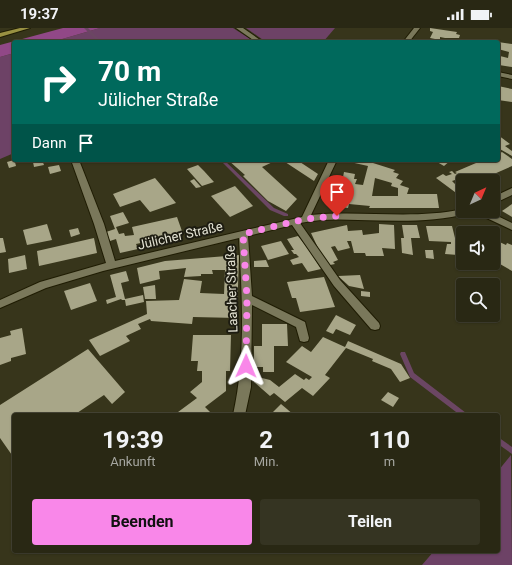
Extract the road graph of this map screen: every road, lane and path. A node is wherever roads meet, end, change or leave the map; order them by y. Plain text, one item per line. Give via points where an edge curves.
1 (27, 28) edge
2 (239, 28) edge
3 (417, 28) edge
4 (0, 35) edge
5 (257, 40) edge
6 (408, 40) edge
7 (500, 74) edge
8 (512, 77) edge
9 (76, 162) edge
10 (332, 162) edge
11 (512, 192) edge
12 (500, 198) edge
13 (456, 213) edge
14 (493, 218) edge
15 (305, 219) junction
16 (294, 222) junction
17 (512, 227) edge
18 (243, 234) junction
19 (112, 265) junction
20 (247, 298) junction
21 (0, 304) edge
22 (375, 326) dead end
23 (304, 338) dead end
24 (239, 413) edge

1 - 4 main road
2 - 5 street
3 - 6 street
7 - 8 street
9 - 19 street
10 - 15 street
11 - 12 street
13 - 15 street, Jülicher Straße via 439,217 337,216
14 - 17 street
15 - 16 street, Jülicher Straße
16 - 18 street, Jülicher Straße
16 - 22 street via 337,283
18 - 19 street, Jülicher Straße
18 - 20 street, Laacher Straße
19 - 21 street, Jülicher Straße via 43,285
20 - 23 street via 301,325
20 - 24 street, Laacher Straße via 245,387

